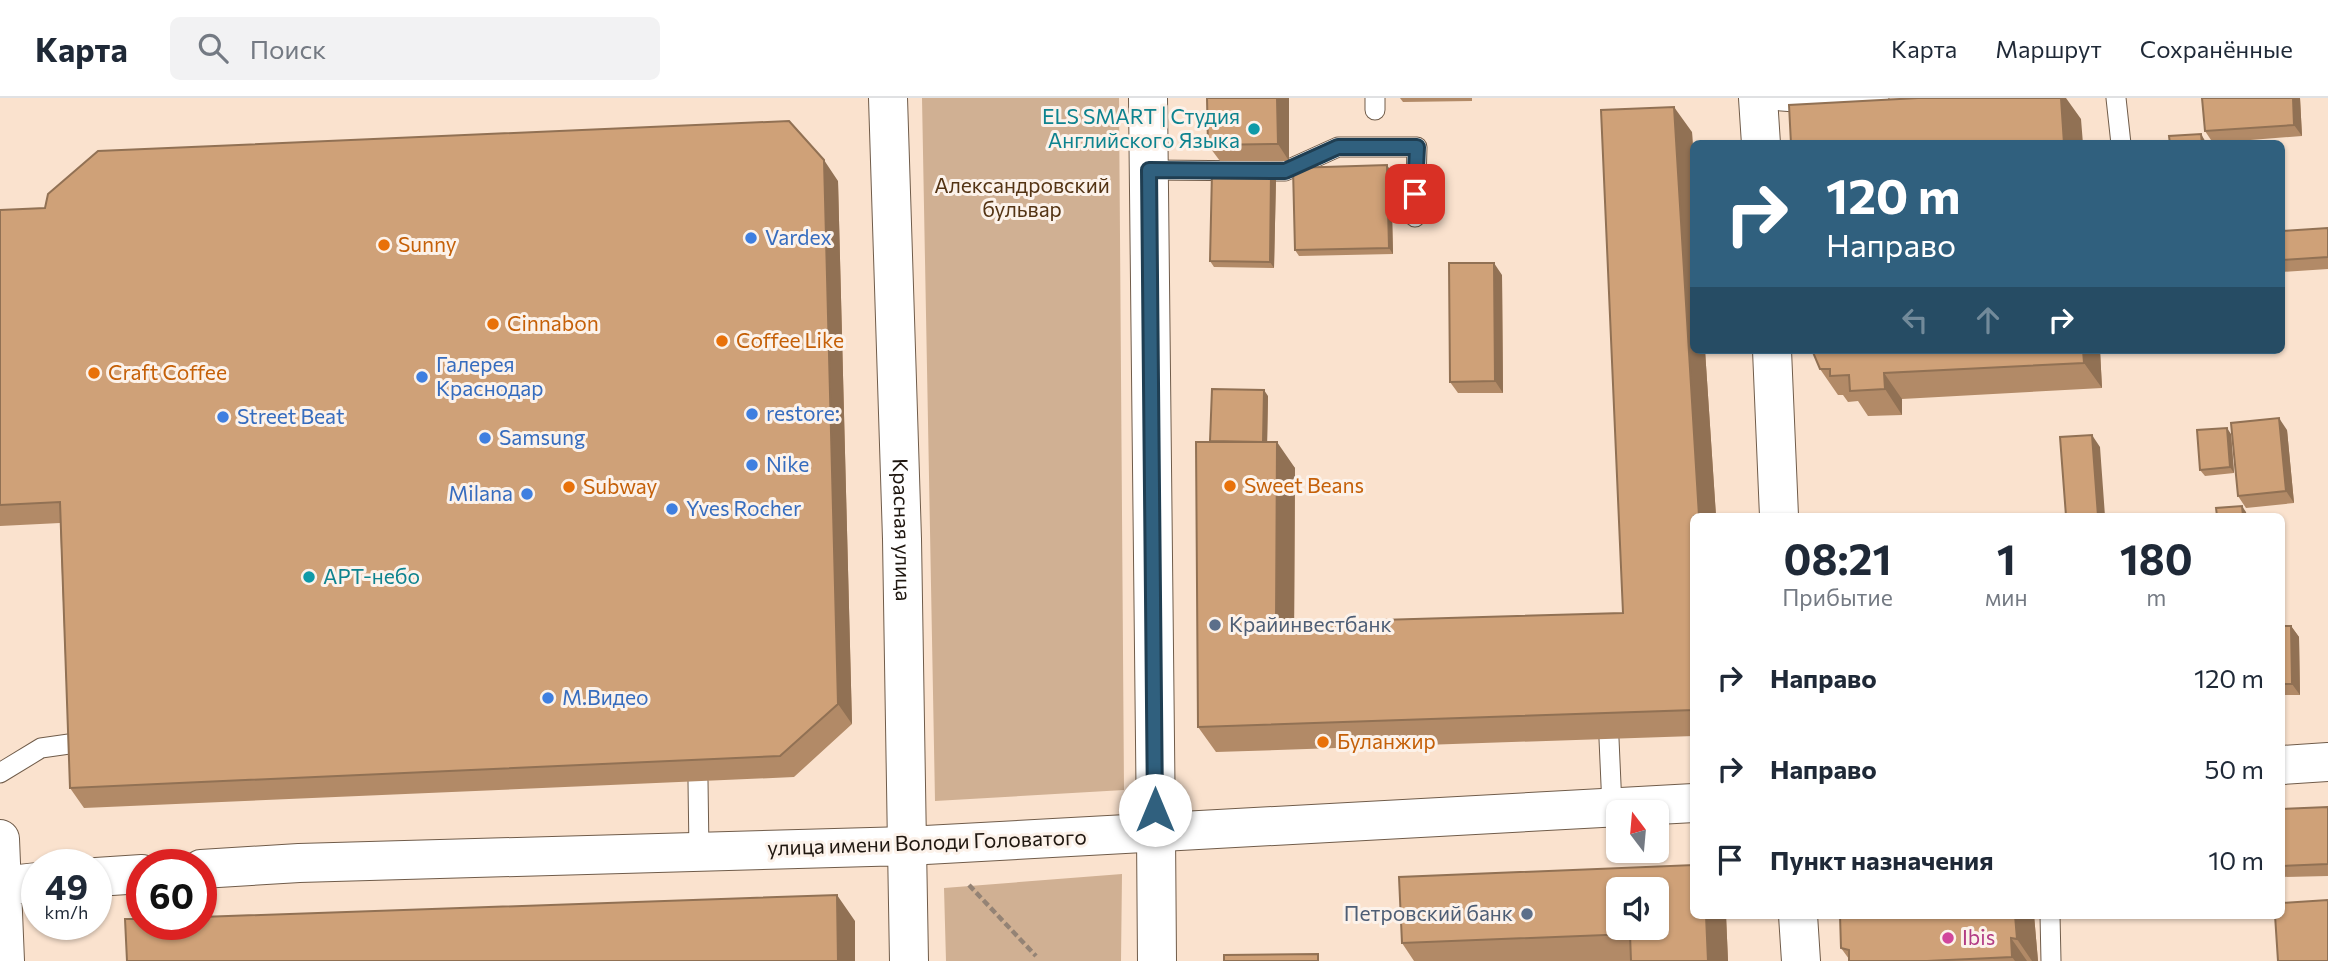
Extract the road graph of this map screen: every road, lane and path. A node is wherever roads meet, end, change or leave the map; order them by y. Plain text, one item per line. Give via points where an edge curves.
1 (888, 98) edge
2 (1148, 98) edge
3 (1879, 98) edge
4 (2116, 98) edge
5 (1758, 99) edge
6 (1761, 140) edge
7 (2121, 140) edge
8 (1149, 170) junction
9 (1415, 217) dead end
10 (1772, 354) edge
11 (1779, 513) edge
12 (1609, 739) edge
13 (83, 742) edge
14 (2328, 762) edge
15 (2285, 765) edge
16 (0, 773) edge
17 (698, 781) edge
18 (1612, 800) edge
19 (1690, 803) edge
20 (1670, 804) edge
21 (1606, 807) edge
22 (1156, 833) junction
23 (0, 839) edge
24 (907, 846) junction
25 (699, 852) junction
26 (217, 868) edge
27 (19, 884) edge
28 (969, 885) dead end
29 (1798, 919) edge
30 (2050, 919) edge
31 (1036, 956) dead end
32 (5, 961) edge
33 (909, 961) edge
34 (1157, 961) edge
35 (1801, 961) edge
36 (2051, 961) edge

1 - 24 main road, Красная улица
2 - 8 main road
3 - 5 lane via 1808,103
4 - 7 lane
5 - 6 main road
8 - 9 lane via 1285,171 1338,147 1417,147
8 - 22 main road
10 - 11 main road
12 - 18 lane
13 - 16 lane via 41,748
14 - 15 main road
17 - 25 lane
19 - 20 main road, улица имени Володи Головатого
21 - 22 main road, улица имени Володи Головатого
22 - 24 main road, улица имени Володи Головатого
22 - 34 main road
23 - 27 main road
24 - 25 main road, улица имени Володи Головатого
24 - 33 main road, Красная улица
25 - 26 main road, улица имени Володи Головатого
27 - 32 main road
28 - 31 path
29 - 35 main road
30 - 36 lane

